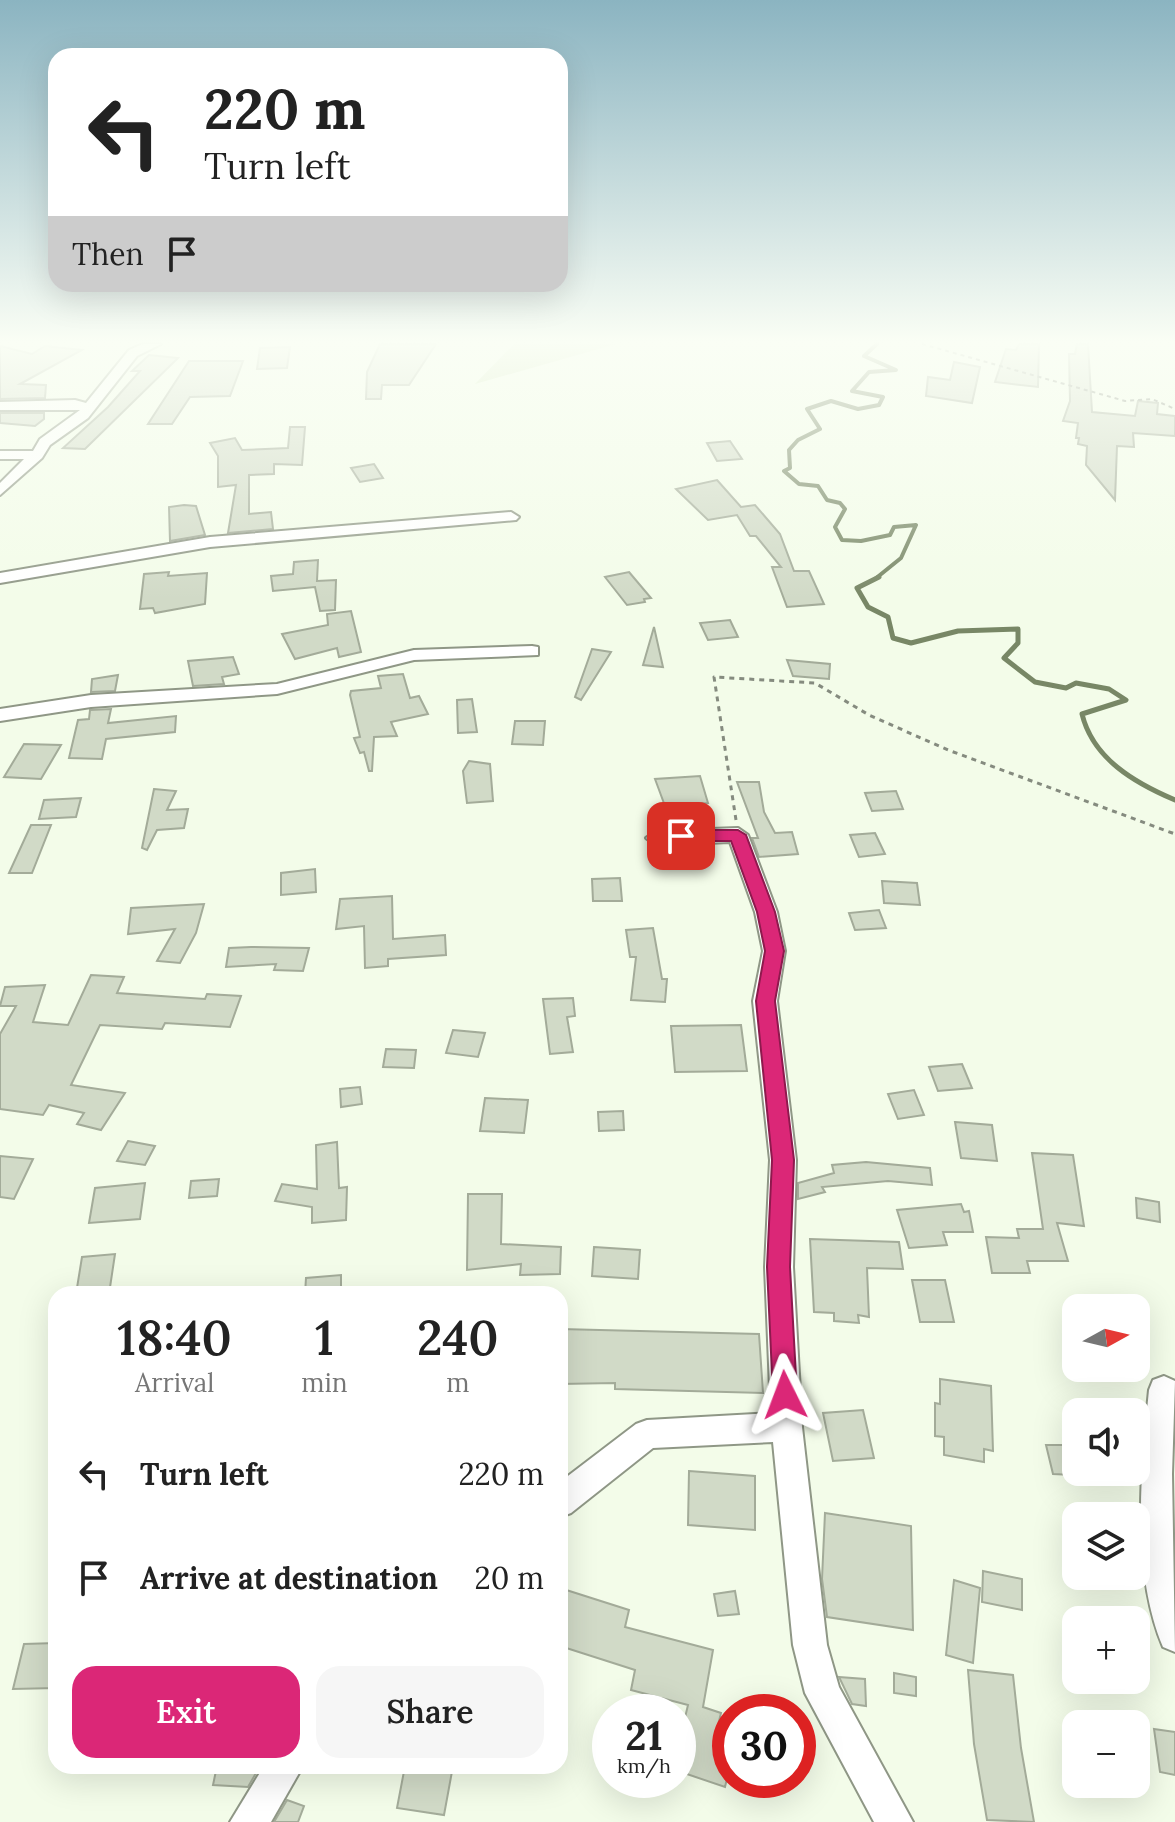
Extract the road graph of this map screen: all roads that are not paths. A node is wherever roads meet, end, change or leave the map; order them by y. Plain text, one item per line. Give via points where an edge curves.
1 (62, 429) edge
2 (0, 455) edge
3 (37, 455) junction
4 (0, 491) edge
5 (511, 517) dead end
6 (0, 578) edge
7 (532, 651) dead end
8 (0, 715) edge
9 (656, 838) dead end
10 (1164, 1390) dead end
11 (787, 1427) junction
12 (568, 1496) edge
13 (1175, 1635) edge
14 (280, 1774) edge
15 (249, 1822) edge
16 (894, 1822) edge

1 - 3 street
2 - 3 street
3 - 4 street
5 - 6 street via 210,542
7 - 8 street via 414,655 277,689 91,701
9 - 11 street via 738,835 766,912 774,951 765,1001 783,1160 779,1267
10 - 13 street via 1156,1474 1161,1563
11 - 12 street via 647,1434
11 - 16 street via 810,1645 823,1693
14 - 15 street

